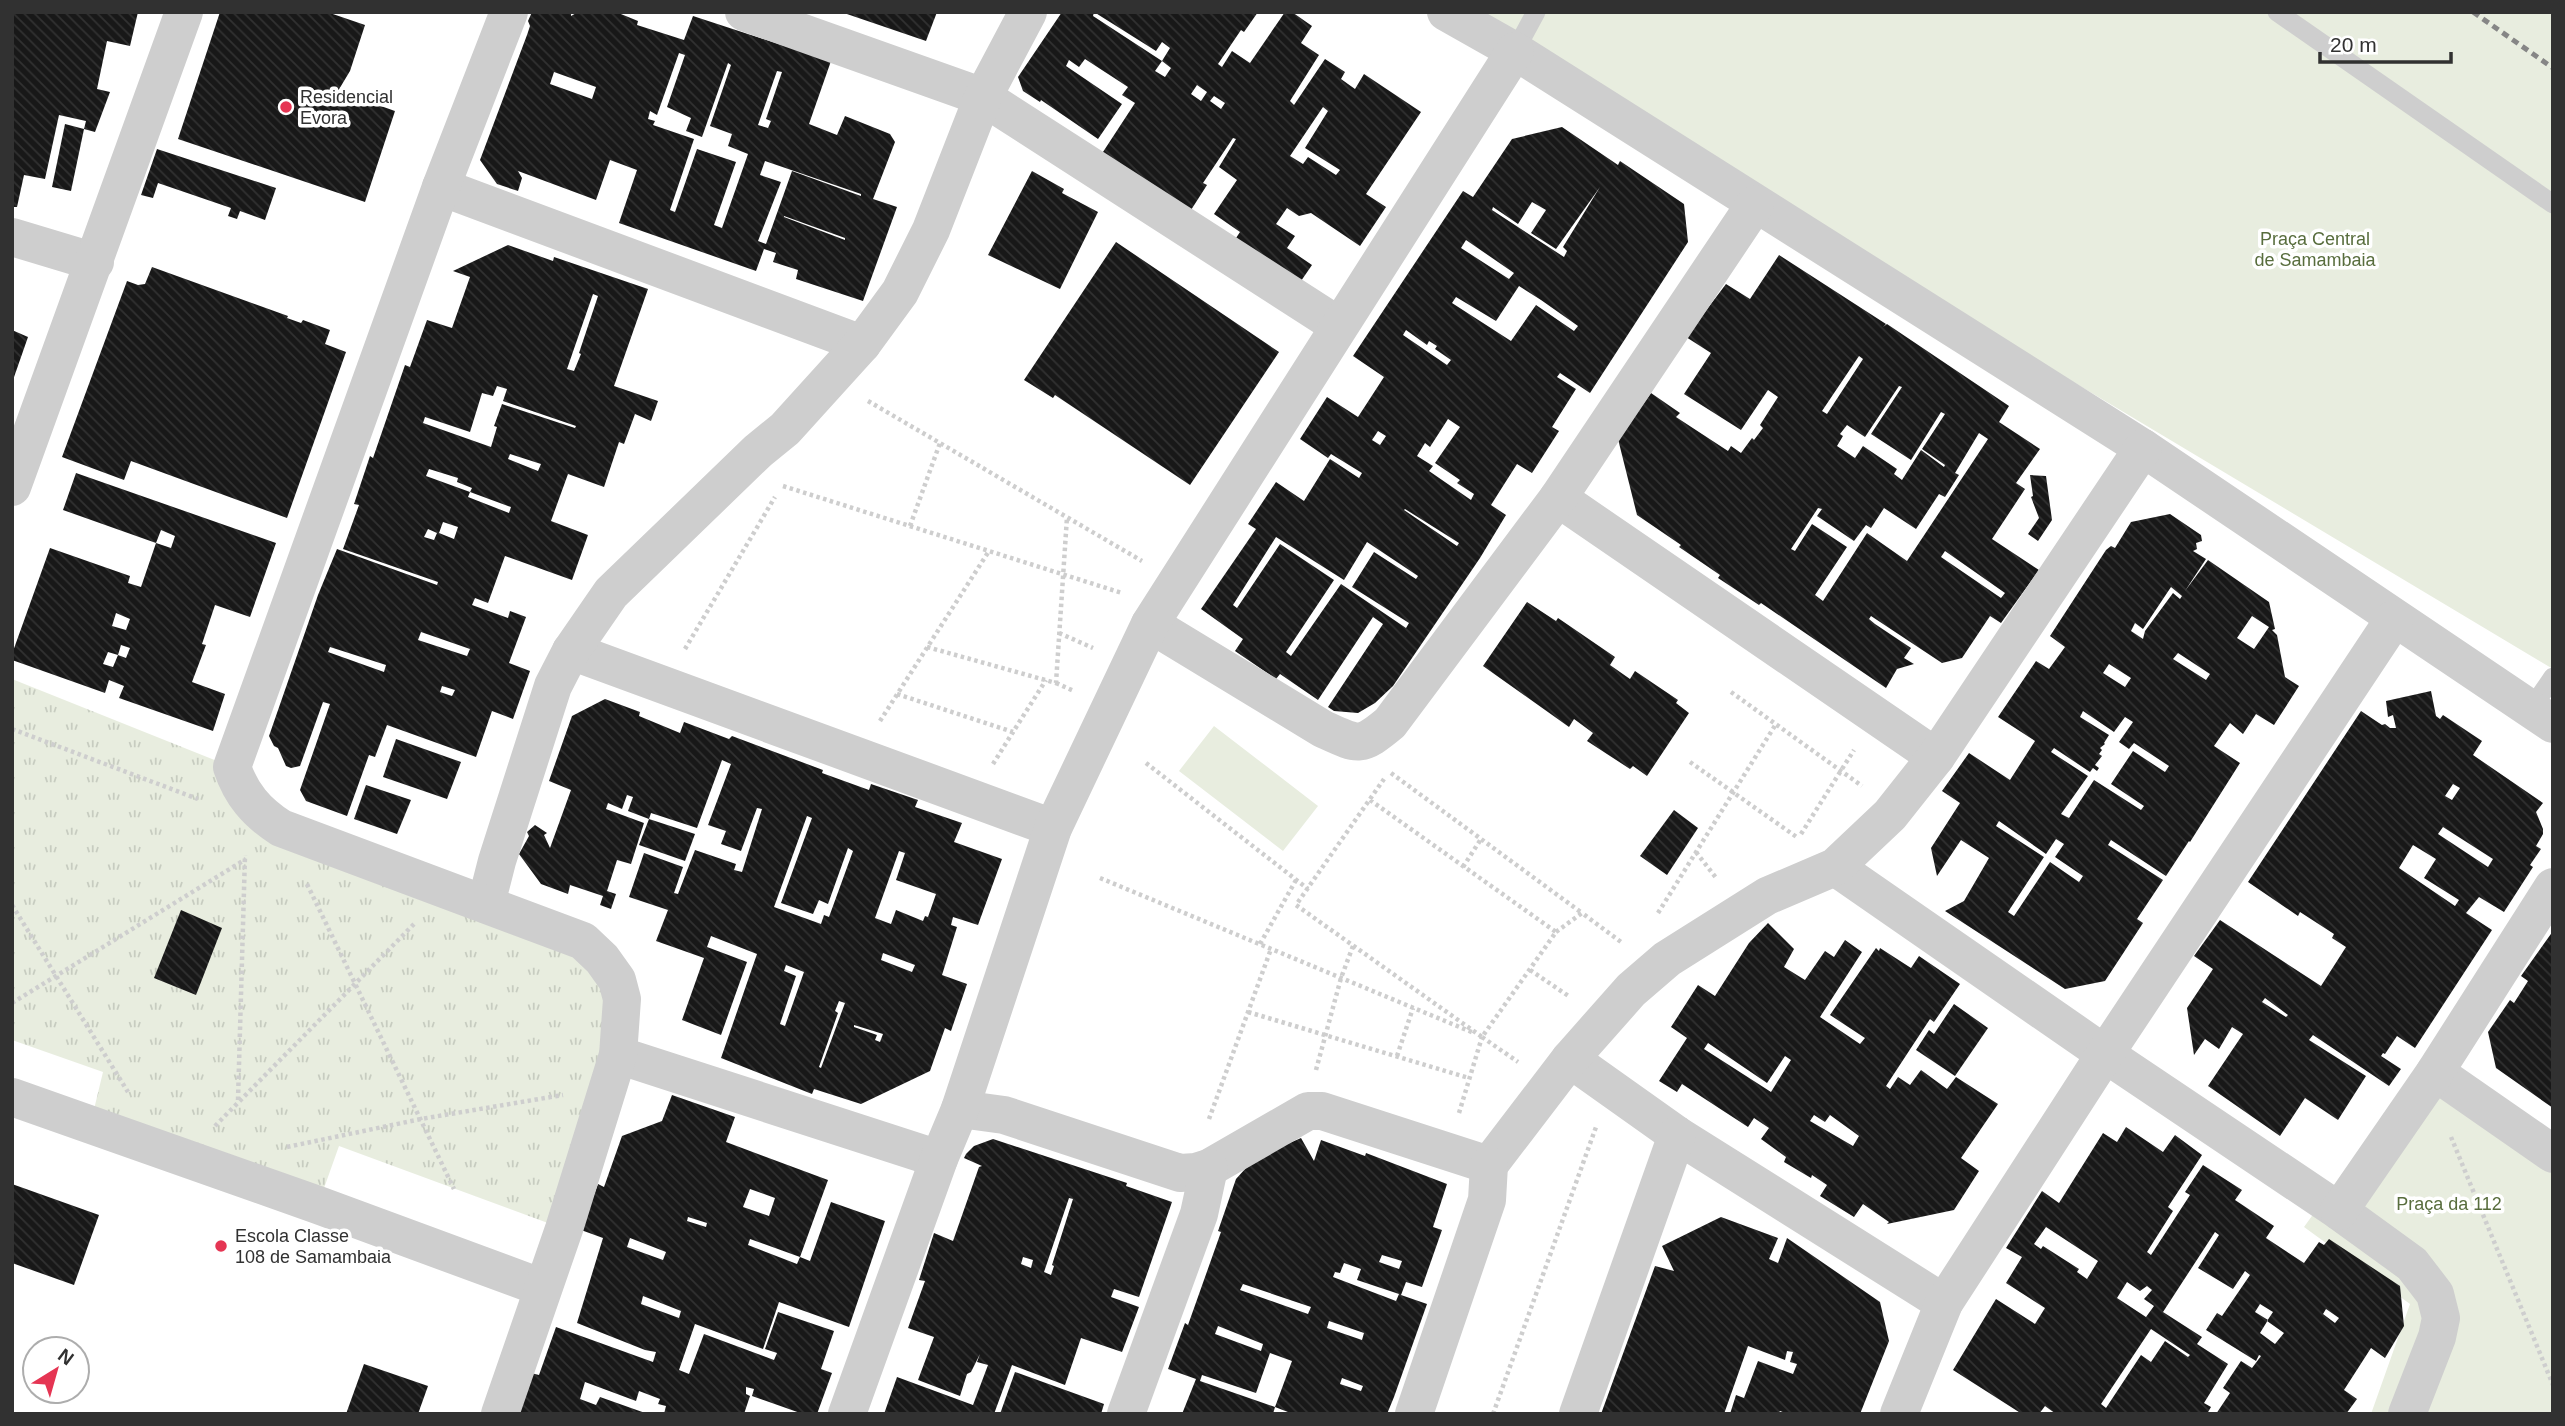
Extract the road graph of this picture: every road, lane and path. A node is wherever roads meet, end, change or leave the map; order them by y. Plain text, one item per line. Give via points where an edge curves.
1 (184, 12) edge
2 (509, 12) edge
3 (744, 12) edge
4 (1028, 12) edge
5 (1446, 12) edge
6 (1536, 12) edge
7 (2277, 12) edge
8 (1515, 51) junction
9 (983, 97) junction
10 (441, 187) junction
11 (1755, 204) junction
12 (2553, 204) edge
13 (12, 237) edge
14 (95, 262) junction
15 (1339, 326) junction
16 (862, 344) junction
17 (867, 401) dead end
18 (940, 443) junction
19 (2143, 448) junction
20 (772, 483) dead end
21 (12, 486) edge
22 (782, 486) junction
23 (1558, 498) junction
24 (1067, 517) junction
25 (910, 526) junction
26 (989, 551) junction
27 (1154, 567) dead end
28 (1063, 574) junction
29 (1142, 610) junction
30 (2394, 619) junction
31 (1059, 633) junction
32 (927, 647) junction
33 (570, 651) junction
34 (1101, 651) dead end
35 (682, 653) dead end
36 (2553, 677) edge
37 (1046, 680) junction
38 (1731, 692) dead end
39 (897, 694) junction
40 (2542, 716) edge
41 (877, 724) dead end
42 (1776, 724) junction
43 (12, 729) edge
44 (1013, 732) junction
45 (1861, 740) dead end
46 (1936, 757) junction
47 (1690, 762) dead end
48 (1146, 764) dead end
49 (1841, 771) junction
50 (986, 774) dead end
51 (1869, 791) dead end
52 (1733, 793) junction
53 (1370, 800) junction
54 (208, 802) dead end
55 (281, 828) junction
56 (1053, 828) junction
57 (1481, 839) junction
58 (1798, 839) junction
59 (245, 849) dead end
60 (1792, 849) dead end
61 (1696, 852) junction
62 (245, 859) junction
63 (1463, 867) junction
64 (1835, 867) junction
65 (1100, 878) dead end
66 (1296, 880) junction
67 (1717, 880) dead end
68 (2553, 887) edge
69 (1308, 889) junction
70 (448, 890) junction
71 (486, 904) junction
72 (12, 905) edge
73 (1582, 913) junction
74 (1652, 922) dead end
75 (1556, 932) junction
76 (1260, 944) junction
77 (1623, 944) dead end
78 (1353, 946) junction
79 (1271, 949) junction
80 (1530, 970) junction
81 (57, 975) junction
82 (1341, 978) junction
83 (354, 985) junction
84 (1571, 998) dead end
85 (12, 1003) edge
86 (1413, 1008) junction
87 (1248, 1012) junction
88 (1326, 1035) junction
89 (1482, 1037) junction
90 (2105, 1054) junction
91 (1397, 1056) junction
92 (1570, 1059) junction
93 (1520, 1063) dead end
94 (614, 1071) junction
95 (1315, 1072) dead end
96 (2435, 1072) junction
97 (1469, 1078) dead end
98 (12, 1097) edge
99 (238, 1100) junction
100 (960, 1109) junction
101 (1459, 1114) dead end
102 (421, 1119) junction
103 (1598, 1120) dead end
104 (1209, 1121) dead end
105 (2447, 1127) dead end
106 (1677, 1135) junction
107 (285, 1148) dead end
108 (2553, 1154) edge
109 (175, 1155) junction
110 (939, 1159) junction
111 (1489, 1165) junction
112 (1209, 1168) junction
113 (454, 1189) dead end
114 (2339, 1211) junction
115 (543, 1287) junction
116 (1944, 1303) junction
117 (2553, 1385) edge
118 (1911, 1410) edge
119 (500, 1414) edge
120 (847, 1414) edge
121 (1126, 1414) edge
122 (1414, 1414) edge
123 (1493, 1414) edge
124 (1578, 1414) edge
125 (2407, 1414) edge

1 - 14 street
2 - 10 street
3 - 9 street
4 - 9 street
5 - 8 street
6 - 8 lane
7 - 12 lane
8 - 11 street
8 - 15 street
9 - 15 street
9 - 16 street via 931,230 900,292
10 - 16 street
10 - 55 street via 232,766 249,801
11 - 19 street
11 - 23 street
13 - 14 street
14 - 21 street
15 - 29 street
16 - 33 street via 785,429 611,593
17 - 18 path
18 - 24 path
18 - 25 path
19 - 30 street
19 - 46 street
20 - 22 path
22 - 25 path
22 - 35 path
23 - 29 street via 1390,723 1366,742 1349,741 1323,729
23 - 46 street
24 - 27 path
24 - 28 path
25 - 26 path
26 - 28 path
26 - 32 path
28 - 29 path
28 - 31 path
29 - 56 street
30 - 40 street
30 - 90 street
31 - 34 path
31 - 37 path via 1056,683
32 - 37 path
32 - 39 path
33 - 56 street
33 - 71 street via 553,686
36 - 40 lane
37 - 44 path
38 - 42 path
39 - 41 path
39 - 44 path
42 - 49 path
42 - 52 path
43 - 54 path
44 - 50 path
45 - 49 path
46 - 64 street via 1890,816
47 - 52 path
48 - 66 path
49 - 51 path
49 - 58 path
52 - 58 path
52 - 61 path
53 - 57 path via 1389,771
53 - 63 path
53 - 69 path
55 - 62 path
55 - 70 street
55 - 83 path
56 - 100 street
57 - 63 path
57 - 73 path
58 - 60 path
59 - 62 path
61 - 67 path
61 - 74 path
62 - 81 path
62 - 99 path
63 - 75 path
64 - 90 street
64 - 92 street via 1767,896 1667,959 1631,990
65 - 76 path
66 - 69 path
66 - 76 path
68 - 96 street
69 - 78 path via 1296,905
70 - 71 street
70 - 83 path
71 - 94 street via 583,941 602,959 617,979 622,999
72 - 81 path
73 - 75 path
73 - 77 path
75 - 80 path
76 - 79 path
78 - 82 path
78 - 89 path
79 - 82 path
79 - 87 path
80 - 84 path
80 - 89 path
81 - 85 path
81 - 109 path
82 - 86 path
82 - 88 path
83 - 99 path
83 - 102 path
86 - 89 path
86 - 91 path
87 - 88 path
87 - 104 path
88 - 91 path
88 - 95 path
89 - 93 path
89 - 101 path
90 - 114 street
90 - 116 street
91 - 97 path
92 - 106 street
92 - 111 street
94 - 102 path
94 - 110 street
94 - 115 street
96 - 108 street
96 - 114 street
98 - 109 street
99 - 109 path
100 - 110 street
100 - 112 street via 1004,1115 1180,1173
102 - 107 path
102 - 113 path
103 - 123 path
105 - 117 path
106 - 116 street
106 - 124 street
109 - 115 street
110 - 120 street
111 - 112 street via 1322,1111 1308,1111
111 - 122 street via 1487,1200
112 - 121 street via 1199,1213
114 - 125 street via 2412,1264 2435,1294 2441,1318 2437,1337
115 - 119 street
116 - 118 street

